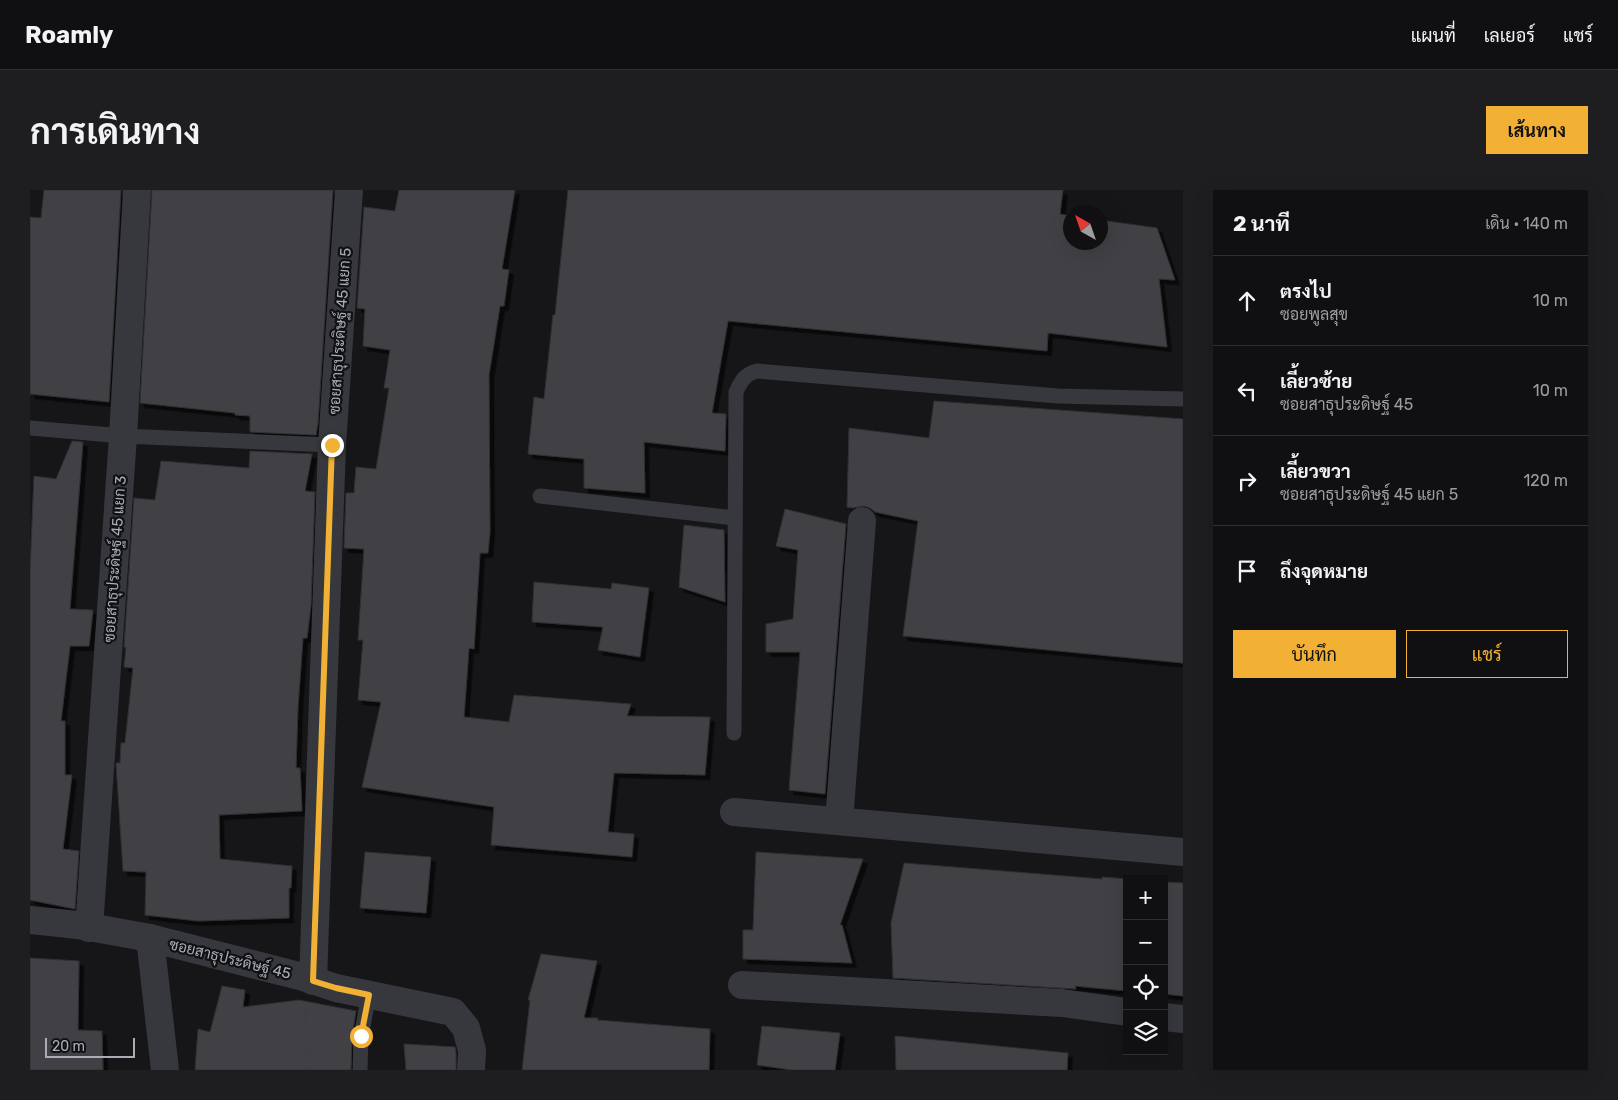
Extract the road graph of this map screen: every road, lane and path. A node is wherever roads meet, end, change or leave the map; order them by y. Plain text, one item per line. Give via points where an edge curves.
1 (137, 190) edge
2 (349, 190) edge
3 (1183, 398) edge
4 (30, 428) edge
5 (124, 436) junction
6 (332, 445) junction
7 (540, 496) dead end
8 (735, 518) junction
9 (862, 521) dead end
10 (734, 733) dead end
11 (734, 812) dead end
12 (839, 821) junction
13 (1183, 852) edge
14 (30, 920) edge
15 (89, 928) junction
16 (150, 938) junction
17 (308, 979) junction
18 (742, 985) dead end
19 (369, 995) junction
20 (1123, 1011) edge
21 (1168, 1017) edge
22 (1183, 1019) edge
23 (165, 1070) edge
24 (307, 1070) edge
25 (360, 1070) edge
26 (471, 1070) edge

1 - 5 street, ซอยสาธุประดิษฐ์ 45 แยก 3
2 - 6 street, ซอยสาธุประดิษฐ์ 45 แยก 5
3 - 8 lane via 1058,396 751,372 741,380 736,392
4 - 5 lane
5 - 6 lane
5 - 15 street, ซอยสาธุประดิษฐ์ 45 แยก 3
6 - 17 street, ซอยสาธุประดิษฐ์ 45 แยก 5
7 - 8 lane
8 - 10 lane
9 - 12 street
11 - 12 street
12 - 13 street
14 - 15 street, ซอยสาธุประดิษฐ์ 45
15 - 16 street, ซอยสาธุประดิษฐ์ 45
16 - 17 street, ซอยสาธุประดิษฐ์ 45
16 - 23 street
17 - 19 street, ซอยสาธุประดิษฐ์ 45
17 - 24 path
18 - 20 street via 1062,1003
19 - 25 lane via 361,1036
19 - 26 street, ซอยสาธุประดิษฐ์ 45 via 453,1012 466,1028 472,1050
21 - 22 street

